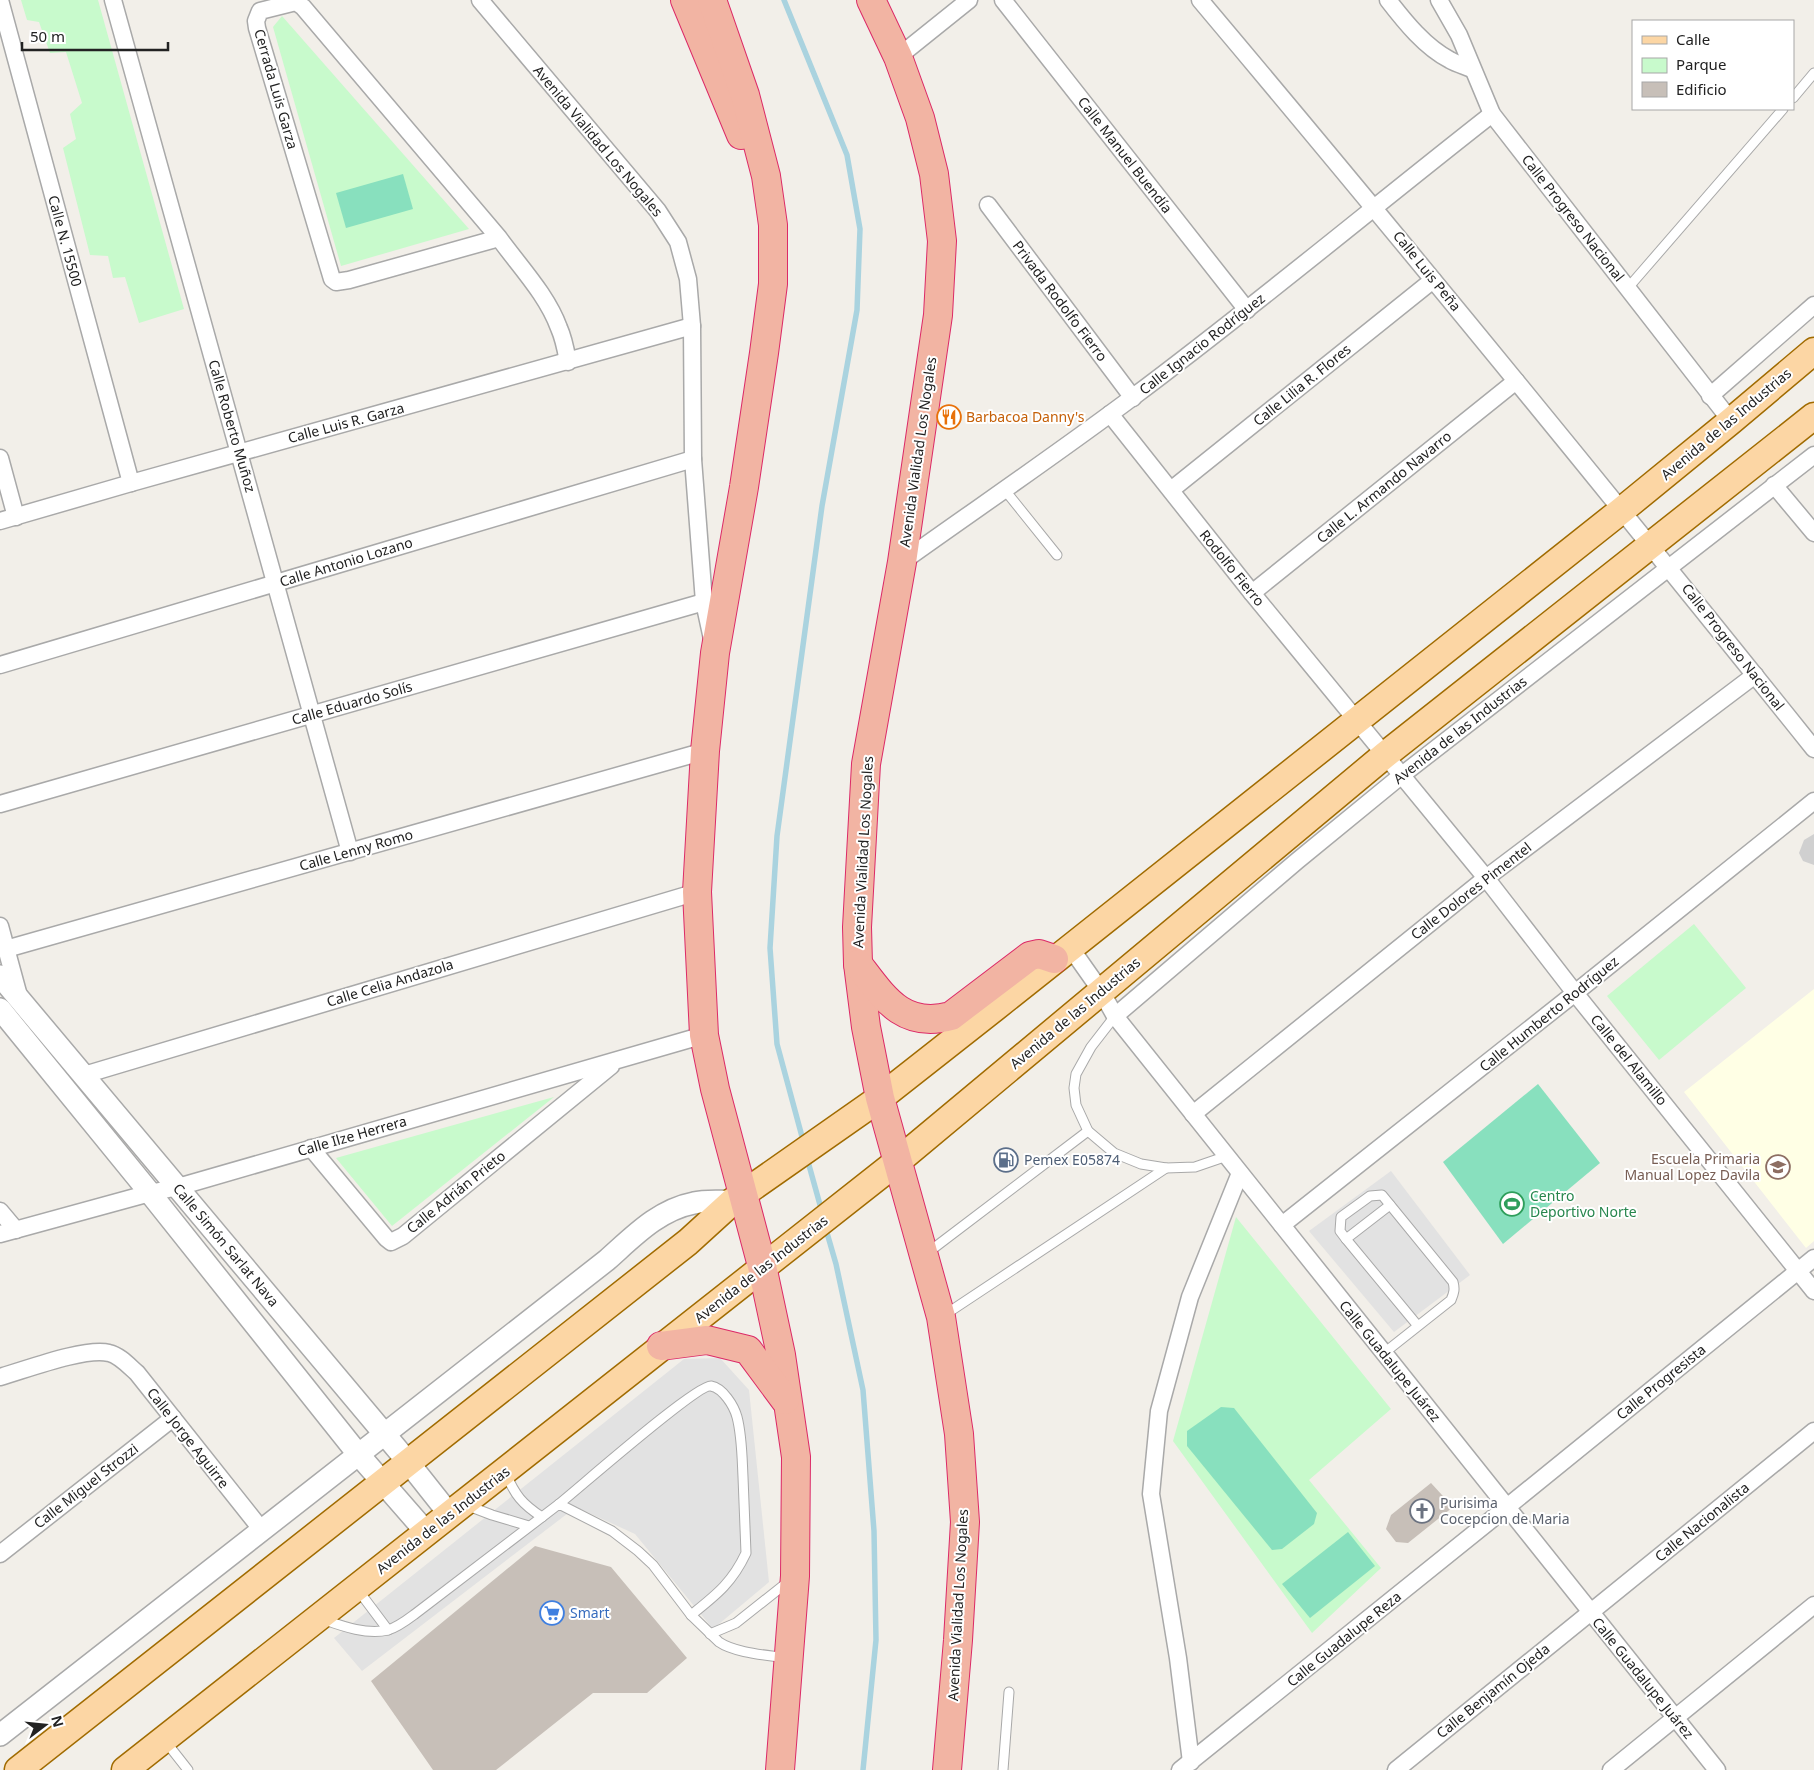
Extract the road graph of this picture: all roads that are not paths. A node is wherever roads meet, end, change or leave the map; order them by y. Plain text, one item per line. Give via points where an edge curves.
1 (0, 0) edge
2 (113, 0) edge
3 (480, 0) edge
4 (685, 0) edge
5 (712, 0) edge
6 (871, 0) edge
7 (969, 0) edge
8 (1003, 0) edge
9 (1200, 0) edge
10 (1388, 0) edge
11 (1439, 0) edge
12 (898, 57) junction
13 (1472, 69) junction
14 (1814, 73) edge
15 (1794, 97) edge
16 (1782, 110) edge
17 (1492, 114) junction
18 (766, 176) junction
19 (988, 205) dead end
20 (1374, 206) junction
21 (499, 238) junction
22 (1433, 280) junction
23 (1628, 289) junction
24 (1814, 305) edge
25 (1246, 310) junction
26 (692, 326) junction
27 (1814, 351) edge
28 (568, 362) junction
29 (1516, 381) junction
30 (1710, 396) junction
31 (1132, 398) junction
32 (1110, 414) junction
33 (1814, 416) edge
34 (1731, 422) junction
35 (240, 453) junction
36 (1814, 455) edge
37 (0, 458) edge
38 (692, 459) junction
39 (131, 483) junction
40 (1774, 485) junction
41 (1004, 489) junction
42 (1171, 490) junction
43 (1622, 510) junction
44 (16, 517) junction
45 (0, 522) edge
46 (1814, 533) edge
47 (1651, 546) junction
48 (1057, 555) dead end
49 (902, 562) junction
50 (1669, 566) junction
51 (276, 583) junction
52 (1252, 593) junction
53 (704, 602) junction
54 (715, 653) junction
55 (0, 665) edge
56 (1754, 675) junction
57 (312, 715) junction
58 (1356, 720) junction
59 (1814, 749) edge
60 (705, 751) junction
61 (1385, 754) junction
62 (1402, 775) junction
63 (1814, 801) edge
64 (0, 804) edge
65 (350, 852) junction
66 (1486, 878) junction
67 (697, 892) junction
68 (0, 926) edge
69 (6, 950) junction
70 (1062, 953) junction
71 (858, 964) junction
72 (0, 976) edge
73 (1101, 992) junction
74 (1575, 993) junction
75 (20, 1000) junction
76 (0, 1009) edge
77 (1115, 1016) junction
78 (704, 1035) junction
79 (616, 1062) junction
80 (84, 1075) junction
81 (880, 1098) junction
82 (1193, 1114) junction
83 (1088, 1131) junction
84 (312, 1148) junction
85 (1227, 1156) junction
86 (898, 1161) junction
87 (1166, 1168) junction
88 (1240, 1173) junction
89 (178, 1187) junction
90 (150, 1193) junction
91 (738, 1198) junction
92 (1390, 1205) junction
93 (0, 1211) edge
94 (1282, 1225) junction
95 (8, 1232) edge
96 (1346, 1239) junction
97 (924, 1255) junction
98 (1814, 1258) edge
99 (762, 1266) junction
100 (1798, 1270) junction
101 (1814, 1291) edge
102 (941, 1317) junction
103 (1418, 1326) junction
104 (661, 1346) junction
105 (1384, 1353) junction
106 (0, 1377) edge
107 (788, 1403) junction
108 (173, 1418) junction
109 (1814, 1432) edge
110 (383, 1433) junction
111 (358, 1454) junction
112 (408, 1462) junction
113 (505, 1471) junction
114 (384, 1483) junction
115 (559, 1504) junction
116 (1508, 1507) junction
117 (457, 1509) junction
118 (542, 1516) junction
119 (529, 1526) junction
120 (261, 1529) junction
121 (426, 1532) junction
122 (0, 1554) edge
123 (795, 1576) junction
124 (356, 1588) junction
125 (1814, 1605) edge
126 (1590, 1613) junction
127 (692, 1615) junction
128 (318, 1618) junction
129 (388, 1630) junction
130 (710, 1634) junction
131 (789, 1658) junction
132 (1008, 1692) dead end
133 (1675, 1718) junction
134 (0, 1735) edge
135 (164, 1740) junction
136 (1185, 1766) edge
137 (18, 1770) edge
138 (126, 1770) edge
139 (188, 1770) edge
140 (780, 1770) edge
141 (947, 1770) edge
142 (1003, 1770) edge
143 (1396, 1770) edge
144 (1610, 1770) edge
145 (1717, 1770) edge

1 - 39 street, Calle N. 15500
2 - 35 street, Calle Roberto Muñoz
3 - 26 street, Avenida Vialidad Los Nogales via 658,211 678,242 688,278
4 - 18 highway via 742,136
5 - 18 highway, Avenida Vialidad Los Nogales via 745,95
6 - 12 highway, Avenida Vialidad Los Nogales
7 - 12 street
8 - 25 street, Calle Manuel Buendía
9 - 20 street, Calle Luis Peña
10 - 13 street via 1410,29 1449,60
11 - 13 street, Calle Progreso Nacional via 1459,34
12 - 49 highway, Avenida Vialidad Los Nogales via 920,118 934,174 942,240 938,315
13 - 17 street, Calle Progreso Nacional
14 - 15 lane
16 - 23 lane
17 - 20 street, Calle Ignacio Rodríguez
17 - 23 street, Calle Progreso Nacional
18 - 54 highway, Avenida Vialidad Los Nogales via 773,225 773,284 744,487
19 - 31 street, Privada Rodolfo Fierro
20 - 22 street, Calle Luis Peña
20 - 25 street, Calle Ignacio Rodríguez
21 - 21 street, Cerrada Luis Garza via 300,4 289,3 260,11 257,28 332,280 349,280
21 - 28 street, Cerrada Luis Garza via 547,302 560,328
22 - 29 street, Calle Luis Peña
22 - 42 street, Calle Lilia R. Flores
23 - 30 street, Calle Progreso Nacional
24 - 30 street
25 - 31 street, Calle Ignacio Rodríguez
26 - 28 street, Calle Luis R. Garza
26 - 38 street, Avenida Vialidad Los Nogales
27 - 34 main road, Avenida de las Industrias
28 - 35 street, Calle Luis R. Garza
29 - 43 street, Calle Luis Peña
29 - 52 street, Calle L. Armando Navarro
30 - 34 street, Calle Progreso Nacional
31 - 32 street, Calle Ignacio Rodríguez
32 - 41 street, Calle Ignacio Rodríguez
32 - 42 street, Rodolfo Fierro
33 - 47 main road, Avenida de las Industrias
34 - 43 main road, Avenida de las Industrias
35 - 39 street, Calle Luis R. Garza
35 - 51 street, Calle Roberto Muñoz
36 - 40 street, Avenida de las Industrias
37 - 44 street
38 - 51 street, Calle Antonio Lozano
38 - 53 street, Avenida Vialidad Los Nogales
39 - 44 street, Calle Luis R. Garza
40 - 46 street
40 - 50 street, Avenida de las Industrias
41 - 48 lane
41 - 49 street, Calle Ignacio Rodríguez
42 - 52 street, Rodolfo Fierro
43 - 47 street, Calle Luis Peña
43 - 58 main road, Avenida de las Industrias
44 - 45 street, Calle Luis R. Garza
47 - 50 street, Calle Progreso Nacional
47 - 61 main road, Avenida de las Industrias
49 - 71 highway, Avenida Vialidad Los Nogales via 866,764
50 - 56 street, Calle Progreso Nacional
50 - 62 street, Avenida de las Industrias
51 - 55 street, Calle Antonio Lozano
51 - 57 street, Calle Roberto Muñoz
52 - 58 street, Rodolfo Fierro
53 - 54 street, Avenida Vialidad Los Nogales
53 - 57 street, Calle Eduardo Solís
54 - 60 highway, Avenida Vialidad Los Nogales
56 - 59 street, Calle Progreso Nacional
56 - 66 street, Calle Dolores Pimentel
57 - 64 street, Calle Eduardo Solís
57 - 65 street, Calle Roberto Muñoz
58 - 61 street, Avenida de las Industrias
58 - 70 main road, Avenida de las Industrias
60 - 65 street, Calle Lenny Romo
60 - 67 highway, Avenida Vialidad Los Nogales
61 - 62 street, Calle del Alamillo
61 - 73 main road, Avenida de las Industrias
62 - 66 street, Calle del Alamillo
62 - 77 street, Avenida de las Industrias
63 - 74 street, Calle Humberto Rodríguez
65 - 69 street, Calle Lenny Romo
66 - 74 street, Calle del Alamillo
66 - 82 street, Calle Dolores Pimentel
67 - 78 highway, Avenida Vialidad Los Nogales
67 - 80 street, Calle Celia Andazola
68 - 69 street
69 - 75 street
70 - 71 highway via 1030,956 951,1016 938,1019 919,1019 902,1012 884,998
70 - 73 street, Calle Guadalupe Juárez
70 - 81 main road, Avenida de las Industrias
71 - 81 highway, Avenida Vialidad Los Nogales
72 - 75 street, Calle Simón Sarlat Nava
73 - 77 street, Calle Guadalupe Juárez
73 - 86 main road, Avenida de las Industrias
74 - 94 street, Calle Humberto Rodríguez
74 - 100 street, Calle del Alamillo
75 - 80 street, Calle Simón Sarlat Nava
76 - 90 street, Calle Simón Sarlat Nava
77 - 82 street, Calle Guadalupe Juárez
77 - 83 lane via 1091,1047 1076,1074 1076,1105
78 - 79 street, Calle Ilze Herrera
78 - 91 highway, Avenida Vialidad Los Nogales
79 - 84 street, Calle Ilze Herrera
79 - 84 street, Calle Adrián Prieto via 391,1242
80 - 89 street, Calle Simón Sarlat Nava
81 - 86 highway, Avenida Vialidad Los Nogales
81 - 91 main road, Avenida de las Industrias
82 - 85 street, Calle Guadalupe Juárez
83 - 87 lane via 1114,1154 1140,1164
83 - 97 lane
84 - 89 street, Calle Ilze Herrera
85 - 87 lane via 1195,1167
85 - 88 street, Calle Guadalupe Juárez
86 - 97 highway, Avenida Vialidad Los Nogales
86 - 99 main road, Avenida de las Industrias
87 - 102 lane
88 - 94 street, Calle Guadalupe Juárez
88 - 136 street via 1188,1307 1159,1411 1151,1494 1178,1658
89 - 90 street, Calle Ilze Herrera
89 - 110 street, Calle Simón Sarlat Nava
90 - 95 street, Calle Ilze Herrera
90 - 111 street, Calle Simón Sarlat Nava
91 - 99 highway, Avenida Vialidad Los Nogales
91 - 110 street via 695,1202 652,1220 607,1260
91 - 112 main road, Avenida de las Industrias via 688,1242
92 - 96 lane
92 - 96 lane via 1382,1195 1370,1196 1341,1217 1340,1231
92 - 103 lane via 1453,1282 1451,1300
93 - 95 street
94 - 105 street, Calle Guadalupe Juárez
96 - 103 lane
97 - 102 highway, Avenida Vialidad Los Nogales
98 - 100 street, Calle Progresista
99 - 104 main road, Avenida de las Industrias
99 - 107 highway, Avenida Vialidad Los Nogales
100 - 101 street, Calle del Alamillo
100 - 116 street, Calle Progresista
102 - 141 highway, Avenida Vialidad Los Nogales via 959,1434 965,1522
103 - 105 lane
104 - 107 highway via 707,1340 748,1350
104 - 113 main road, Avenida de las Industrias
105 - 116 street, Calle Guadalupe Juárez
106 - 108 street, Calle Jorge Aguirre via 88,1351 109,1353 137,1373
107 - 123 highway, Avenida Vialidad Los Nogales via 796,1456
108 - 120 street, Calle Jorge Aguirre
108 - 122 street, Calle Miguel Strozzi
109 - 126 street, Calle Nacionalista
110 - 111 street
110 - 112 street, Calle Simón Sarlat Nava
111 - 114 street, Calle Simón Sarlat Nava
111 - 120 street
112 - 114 main road, Avenida de las Industrias
112 - 117 street, Calle Simón Sarlat Nava
113 - 117 main road, Avenida de las Industrias
113 - 118 lane via 514,1491 526,1506
114 - 121 street, Calle Simón Sarlat Nava
114 - 137 main road, Avenida de las Industrias
115 - 118 lane
115 - 127 lane via 623,1538 653,1565
115 - 127 lane via 682,1402 705,1386 717,1388 737,1415 742,1453 746,1553 724,1588
116 - 126 street, Calle Guadalupe Juárez
116 - 136 street, Calle Guadalupe Reza
117 - 119 lane
117 - 121 main road, Avenida de las Industrias
118 - 119 lane
119 - 129 lane via 410,1618
120 - 134 street
121 - 124 main road, Avenida de las Industrias
123 - 130 lane via 736,1623
123 - 131 highway, Avenida Vialidad Los Nogales
124 - 128 main road, Avenida de las Industrias
124 - 129 lane
125 - 133 street
126 - 133 street, Calle Guadalupe Juárez
126 - 143 street, Calle Benjamín Ojeda
127 - 130 lane
128 - 129 lane via 367,1631
128 - 135 main road, Avenida de las Industrias
130 - 131 lane via 724,1646
131 - 140 highway, Avenida Vialidad Los Nogales
132 - 142 lane
133 - 144 street
133 - 145 street, Calle Guadalupe Juárez
135 - 138 main road, Avenida de las Industrias
135 - 139 lane

